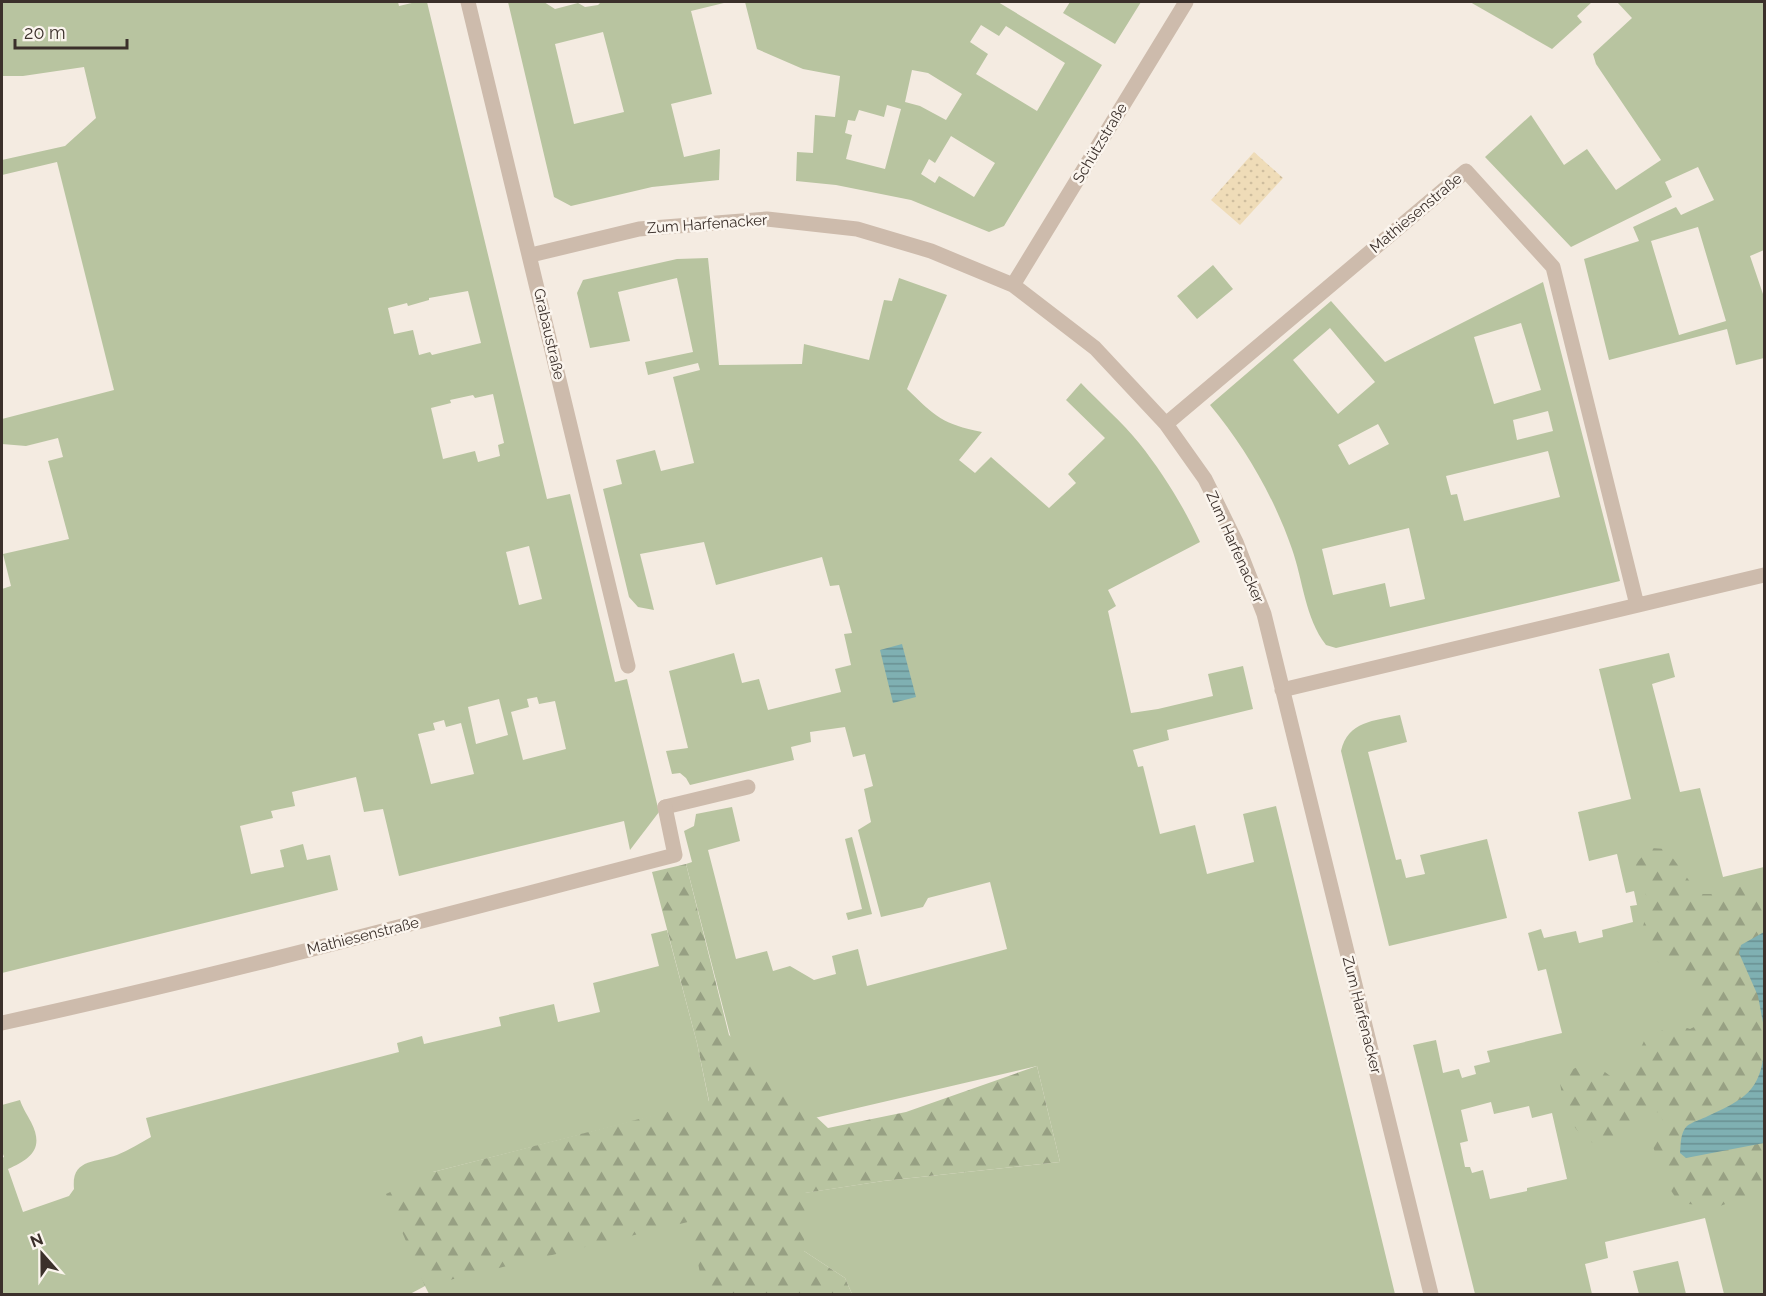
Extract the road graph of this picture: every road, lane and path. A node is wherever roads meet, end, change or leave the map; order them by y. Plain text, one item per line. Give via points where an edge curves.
1 (468, 2) edge
2 (1186, 2) edge
3 (531, 255) junction
4 (1013, 285) junction
5 (1166, 424) junction
6 (1764, 575) edge
7 (1637, 604) junction
8 (628, 666) dead end
9 (1282, 690) junction
10 (748, 787) dead end
11 (2, 1023) edge
12 (1431, 1294) edge

1 - 3 street, Grabaustraße
2 - 4 street, Schützstraße
3 - 4 street, Zum Harfenacker via 639,229 767,219 857,230 931,251
3 - 8 street, Grabaustraße
4 - 5 street, Zum Harfenacker via 1095,348
5 - 7 street, Mathiesenstraße via 1466,171 1553,267
5 - 9 street, Zum Harfenacker via 1205,479 1236,542 1264,614
6 - 7 street
7 - 9 street
9 - 12 street, Zum Harfenacker
10 - 11 street, Mathiesenstraße via 664,807 675,855 397,928

